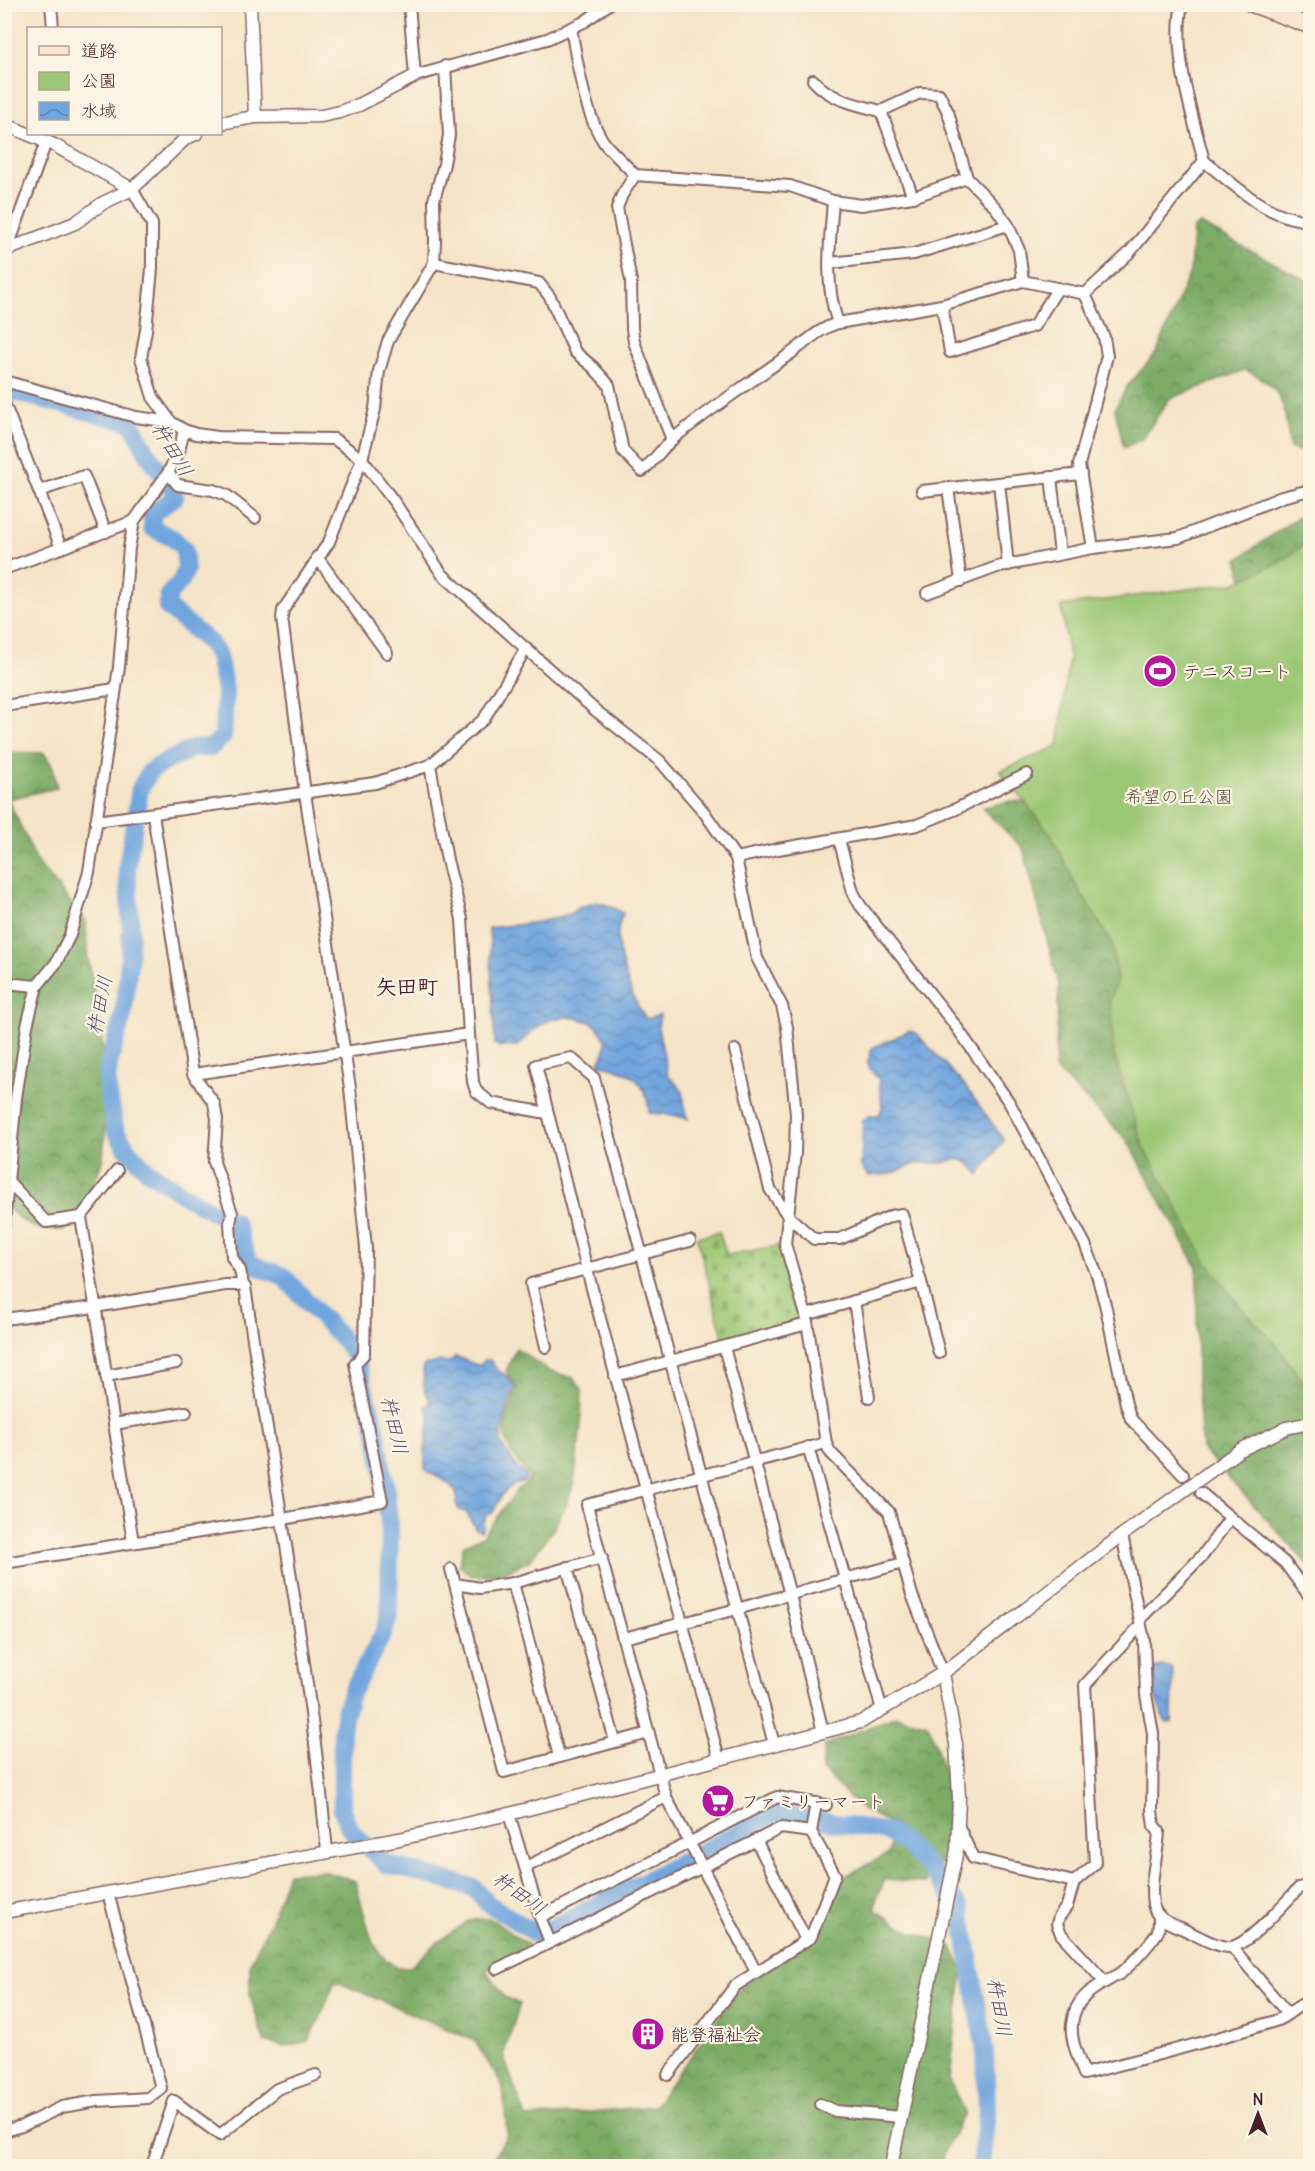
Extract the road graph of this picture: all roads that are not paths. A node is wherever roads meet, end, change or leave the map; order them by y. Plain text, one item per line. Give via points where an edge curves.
1 (51, 4) edge
2 (250, 4) edge
3 (410, 4) edge
4 (609, 4) edge
5 (1182, 4) edge
6 (1251, 4) edge
7 (1311, 26) edge
8 (53, 27) edge
9 (571, 28) junction
10 (445, 66) junction
11 (415, 76) junction
12 (813, 80) dead end
13 (881, 111) junction
14 (255, 117) junction
15 (222, 123) edge
16 (4, 124) edge
17 (27, 132) edge
18 (36, 135) edge
19 (194, 135) edge
20 (51, 140) edge
21 (1204, 161) junction
22 (635, 175) junction
23 (967, 178) junction
24 (132, 189) junction
25 (913, 196) junction
26 (833, 201) junction
27 (1311, 221) edge
28 (1008, 225) junction
29 (6, 251) edge
30 (434, 263) junction
31 (830, 263) junction
32 (1023, 281) junction
33 (1058, 288) junction
34 (1085, 294) junction
35 (942, 305) junction
36 (837, 323) junction
37 (4, 381) edge
38 (4, 403) edge
39 (171, 422) junction
40 (184, 430) junction
41 (672, 440) junction
42 (362, 459) junction
43 (1081, 474) junction
44 (166, 477) junction
45 (1051, 477) junction
46 (999, 483) junction
47 (948, 489) junction
48 (39, 491) junction
49 (922, 491) dead end
50 (1311, 491) edge
51 (255, 518) dead end
52 (134, 521) junction
53 (106, 532) junction
54 (61, 548) junction
55 (1093, 548) junction
56 (1060, 554) junction
57 (318, 557) junction
58 (1008, 565) junction
59 (4, 568) edge
60 (961, 581) junction
61 (927, 593) dead end
62 (525, 650) junction
63 (387, 653) dead end
64 (115, 688) junction
65 (4, 706) edge
66 (430, 765) junction
67 (1028, 774) dead end
68 (305, 793) junction
69 (153, 814) junction
70 (96, 821) junction
71 (839, 839) junction
72 (736, 858) junction
73 (4, 983) edge
74 (37, 986) junction
75 (469, 1034) junction
76 (735, 1050) dead end
77 (343, 1052) junction
78 (193, 1074) junction
79 (547, 1113) junction
80 (8, 1143) edge
81 (117, 1171) dead end
82 (8, 1181) junction
83 (788, 1216) junction
84 (81, 1217) junction
85 (4, 1224) edge
86 (690, 1241) dead end
87 (642, 1254) junction
88 (587, 1270) junction
89 (921, 1282) junction
90 (243, 1285) junction
91 (854, 1301) junction
92 (95, 1307) junction
93 (4, 1319) edge
94 (806, 1320) junction
95 (546, 1347) dead end
96 (724, 1347) junction
97 (939, 1353) dead end
98 (670, 1362) junction
99 (176, 1363) dead end
100 (106, 1376) junction
101 (615, 1376) junction
102 (868, 1397) dead end
103 (186, 1412) dead end
104 (1311, 1423) edge
105 (114, 1424) junction
106 (826, 1443) junction
107 (808, 1447) junction
108 (755, 1460) junction
109 (700, 1474) junction
110 (1183, 1474) dead end
111 (645, 1489) junction
112 (1201, 1493) dead end
113 (1230, 1518) junction
114 (283, 1519) junction
115 (1122, 1534) junction
116 (133, 1542) junction
117 (602, 1558) junction
118 (4, 1563) edge
119 (903, 1563) junction
120 (567, 1567) junction
121 (451, 1569) dead end
122 (845, 1579) junction
123 (513, 1582) junction
124 (455, 1584) junction
125 (790, 1594) junction
126 (1311, 1597) edge
127 (737, 1609) junction
128 (1140, 1622) junction
129 (683, 1623) junction
130 (624, 1638) junction
131 (943, 1673) junction
132 (882, 1710) junction
133 (823, 1732) junction
134 (649, 1733) junction
135 (615, 1741) junction
136 (774, 1744) junction
137 (559, 1756) junction
138 (719, 1759) junction
139 (658, 1774) junction
140 (666, 1797) junction
141 (509, 1814) junction
142 (958, 1825) junction
143 (811, 1832) junction
144 (756, 1840) junction
145 (689, 1843) junction
146 (327, 1851) junction
147 (526, 1867) junction
148 (702, 1867) junction
149 (1074, 1882) junction
150 (1311, 1885) edge
151 (108, 1893) junction
152 (4, 1912) edge
153 (540, 1917) junction
154 (1159, 1917) junction
155 (806, 1940) junction
156 (550, 1942) junction
157 (1232, 1947) junction
158 (496, 1969) dead end
159 (756, 1972) junction
160 (1104, 1981) junction
161 (1311, 2001) edge
162 (1287, 2014) junction
163 (316, 2075) dead end
164 (668, 2075) dead end
165 (161, 2088) junction
166 (174, 2101) junction
167 (820, 2104) dead end
168 (901, 2117) junction
169 (4, 2131) edge
170 (152, 2166) edge
171 (891, 2166) edge

1 - 8 street
2 - 14 street
3 - 11 street
4 - 9 street
5 - 21 street via 1180,44 1184,74
6 - 7 main road
9 - 10 street via 547,39
9 - 22 street via 581,80 596,126 606,144
10 - 11 street
10 - 30 street via 449,135 434,200
11 - 14 street via 340,112
12 - 13 street via 820,88 852,104
13 - 23 street via 920,93 939,94
13 - 25 street
14 - 15 street
16 - 17 street
18 - 20 street
19 - 24 street
20 - 24 street
20 - 29 street
21 - 27 street via 1276,214
21 - 34 street via 1130,252
22 - 26 street via 790,186
22 - 41 street via 617,208 631,281 632,329
23 - 25 street
23 - 28 street
24 - 29 street via 75,223
24 - 39 street via 152,224 150,289 141,358 153,398
25 - 26 street via 861,205
26 - 31 street
28 - 31 street via 914,254
28 - 32 street via 1019,250
30 - 41 street via 539,283 550,297 575,352 609,385 623,451 642,471
30 - 42 street via 388,341
31 - 36 street via 830,303
32 - 33 street
32 - 35 street
33 - 34 street
33 - 35 street via 1034,326 950,352
34 - 43 street via 1104,338 1107,356 1079,465
35 - 36 street
36 - 41 street via 822,328
37 - 39 street via 136,417
38 - 48 street
39 - 40 street
40 - 42 street via 218,437 334,439
40 - 44 street
42 - 57 street via 329,542
42 - 62 street via 442,574
43 - 45 street
43 - 55 street
44 - 51 street via 178,485 213,489
44 - 52 street
45 - 46 street
45 - 56 street
46 - 47 street
46 - 58 street
47 - 49 street
47 - 60 street
48 - 53 street via 84,476
48 - 54 street
50 - 55 street via 1282,497 1178,538
52 - 53 street
52 - 64 street
53 - 54 street
54 - 59 street
55 - 56 street
56 - 58 street
57 - 63 street
57 - 68 street via 282,618
58 - 60 street
60 - 61 street
62 - 66 street via 484,719
62 - 72 street via 660,761 704,812
64 - 65 street
64 - 70 street
66 - 68 street via 375,783
66 - 75 street via 462,919
67 - 71 street via 917,825
68 - 69 street
68 - 77 street
69 - 70 street
69 - 78 street
70 - 74 street via 89,872 70,934 56,963
71 - 72 street
71 - 110 street via 860,906 955,1025 1009,1102 1085,1244 1097,1275 1131,1419
72 - 83 street via 757,958 782,1006 787,1027 796,1114
73 - 74 street
74 - 80 street
75 - 77 street
75 - 79 street via 476,1091 491,1103
76 - 83 street via 770,1189
77 - 78 street
77 - 114 street via 366,1248 364,1354 357,1362 382,1501
78 - 90 street via 214,1103 214,1162 232,1213 232,1257
79 - 87 street via 536,1065 571,1058 594,1078
79 - 88 street
80 - 82 street
81 - 84 street
82 - 84 street via 46,1222
82 - 85 street
83 - 89 street via 814,1239 840,1239 902,1214
83 - 94 street via 785,1244
84 - 92 street
86 - 87 street
87 - 88 street
87 - 98 street
88 - 95 street via 531,1284
88 - 101 street
89 - 91 street
89 - 97 street
90 - 92 street
90 - 114 street
91 - 94 street
91 - 102 street
92 - 93 street
92 - 100 street
94 - 96 street
94 - 106 street
96 - 98 street
96 - 108 street
98 - 101 street
98 - 109 street
99 - 100 street
100 - 105 street
101 - 111 street
103 - 105 street
104 - 115 street via 1286,1428 1240,1450
105 - 116 street
106 - 107 street
106 - 119 street via 830,1452 889,1512
107 - 108 street
107 - 122 street
108 - 109 street
108 - 125 street
109 - 111 street
109 - 127 street
111 - 117 street via 586,1505
111 - 129 street
112 - 113 street
113 - 126 street via 1285,1563
113 - 128 street via 1203,1555
114 - 116 street
114 - 146 street via 318,1758
115 - 128 street
115 - 131 street
116 - 118 street
117 - 120 street
117 - 130 street
119 - 122 street
119 - 131 street
120 - 123 street
120 - 135 street
121 - 124 street
122 - 125 street
122 - 132 street
123 - 124 street via 480,1588
123 - 137 street
124 - 137 street via 504,1772
125 - 127 street
125 - 133 street
127 - 129 street
127 - 136 street
128 - 149 street via 1085,1684 1095,1864
128 - 154 street via 1153,1733 1152,1811 1159,1831 1159,1850 1152,1881 1153,1907
129 - 130 street
129 - 138 street
130 - 134 street
131 - 132 street
131 - 142 street via 956,1744
132 - 133 street via 861,1722
133 - 136 street
134 - 135 street
134 - 139 street
135 - 137 street
136 - 138 street
138 - 139 street
139 - 140 street
139 - 141 street
140 - 145 street
140 - 147 street
141 - 146 street
141 - 147 street
142 - 149 street via 973,1858
142 - 168 street via 957,1851
143 - 144 street via 781,1828
143 - 145 street via 821,1804 777,1797
143 - 155 street via 835,1875 811,1937
144 - 148 street
144 - 155 street
145 - 148 street
145 - 153 street
146 - 151 street
147 - 153 street
148 - 156 street
148 - 159 street
149 - 160 street via 1057,1924 1061,1934
150 - 157 street via 1299,1888 1245,1941
151 - 152 street
151 - 165 street
153 - 156 street
154 - 157 street
154 - 160 street via 1158,1931 1132,1964
155 - 159 street
156 - 158 street
157 - 162 street
159 - 164 street via 735,1986
160 - 162 street via 1090,1989 1078,2005 1072,2024 1084,2073 1230,2035
161 - 162 street
163 - 166 street via 277,2089 220,2134
165 - 166 street
165 - 169 street via 148,2098 62,2107
166 - 170 street
167 - 168 street via 835,2111
168 - 171 street

